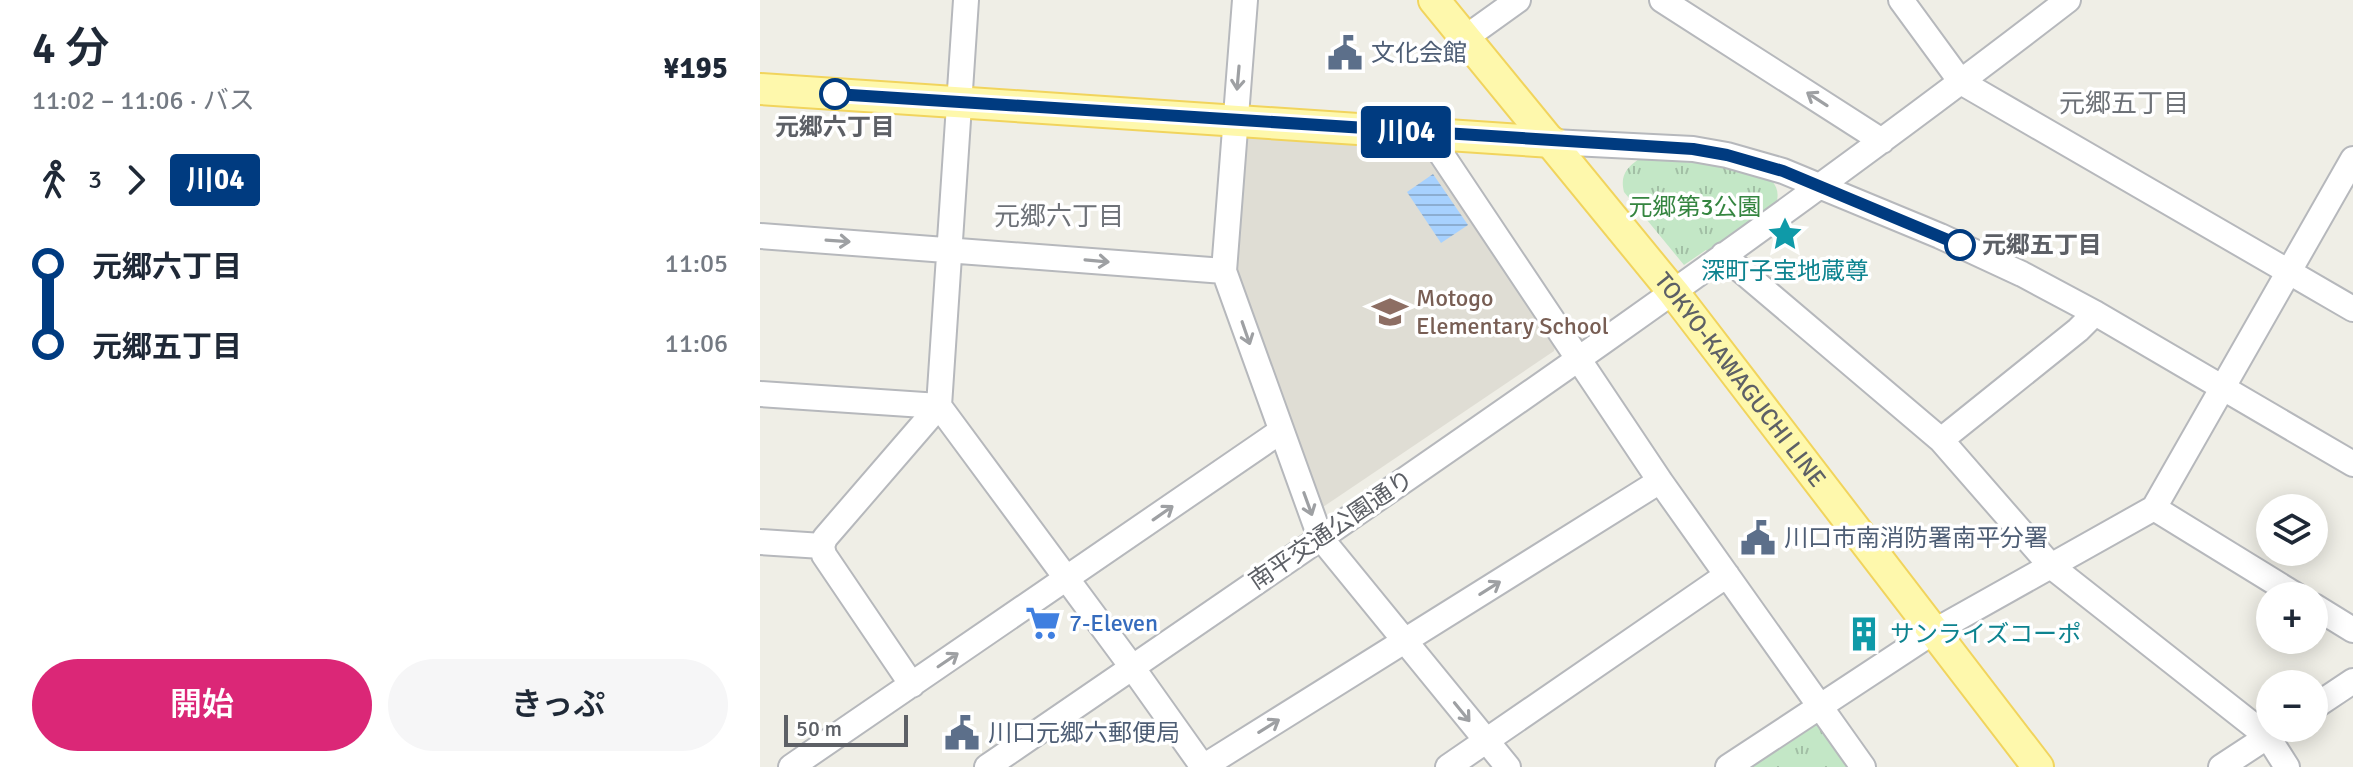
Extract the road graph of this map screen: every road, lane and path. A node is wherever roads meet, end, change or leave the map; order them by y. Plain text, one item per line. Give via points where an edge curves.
1 (966, 0) edge
2 (1245, 0) edge
3 (1434, 0) edge
4 (1518, 0) edge
5 (1662, 0) edge
6 (1901, 0) edge
7 (2068, 0) edge
8 (1465, 38) junction
9 (1961, 82) junction
10 (760, 89) edge
11 (959, 102) junction
12 (1234, 120) junction
13 (1428, 134) junction
14 (1882, 141) junction
15 (1552, 142) junction
16 (2353, 159) edge
17 (1819, 186) junction
18 (760, 236) edge
19 (949, 249) junction
20 (1723, 255) junction
21 (1224, 271) junction
22 (2288, 273) junction
23 (1674, 293) junction
24 (2353, 309) edge
25 (2095, 313) junction
26 (1578, 361) junction
27 (2222, 387) junction
28 (760, 394) edge
29 (939, 406) junction
30 (1281, 431) junction
31 (1941, 440) junction
32 (2353, 464) edge
33 (1660, 481) junction
34 (2154, 508) junction
35 (1320, 537) junction
36 (760, 542) edge
37 (822, 546) junction
38 (2051, 566) junction
39 (1727, 575) junction
40 (1066, 579) junction
41 (2274, 582) edge
42 (2328, 615) edge
43 (2353, 630) edge
44 (1933, 632) junction
45 (1405, 641) junction
46 (1132, 667) junction
47 (2353, 681) edge
48 (912, 685) junction
49 (2328, 698) edge
50 (1822, 708) junction
51 (2256, 719) edge
52 (1485, 741) junction
53 (2259, 742) edge
54 (2278, 742) edge
55 (791, 767) edge
56 (987, 767) edge
57 (1203, 767) edge
58 (1448, 767) edge
59 (1508, 767) edge
60 (1728, 767) edge
61 (1863, 767) edge
62 (2038, 767) edge
63 (2221, 767) edge
64 (2287, 767) edge

1 - 11 street
2 -> 12 street
3 - 8 main road, TOKYO-KAWAGUCHI LINE
4 - 8 street
14 -> 5 street
6 - 9 street
7 - 9 street, 南平交通公園通り
8 - 15 main road, TOKYO-KAWAGUCHI LINE
9 - 14 street, 南平交通公園通り
9 - 22 street
10 - 11 main road
11 - 12 main road
11 - 19 street
12 - 13 main road
12 - 21 street
13 - 15 main road
13 - 26 street
14 - 17 street, 南平交通公園通り
15 - 17 street via 1693,149 1783,171
15 - 23 main road, TOKYO-KAWAGUCHI LINE
16 - 22 street
17 - 20 street, 南平交通公園通り
17 - 25 street via 2008,267
18 -> 19 street
19 -> 21 street
19 - 29 street
20 - 23 street, 南平交通公園通り
20 - 31 street
21 -> 30 street
22 - 24 street
22 - 27 street
23 - 26 street, 南平交通公園通り
23 - 44 main road, TOKYO-KAWAGUCHI LINE
25 - 27 street
25 - 31 street
26 - 33 street
26 - 35 street, 南平交通公園通り
27 - 32 street
27 - 34 street
28 - 29 street
29 - 37 street
29 - 40 street
30 -> 35 street
40 -> 30 street
31 - 38 street
33 - 39 street
45 -> 33 street
34 - 38 street
34 - 41 street
35 - 45 street
35 - 46 street, 南平交通公園通り
36 - 37 street
37 - 48 street
38 - 44 street
38 - 51 street
39 - 50 street
39 - 52 street
40 - 46 street
48 -> 40 street
42 - 43 street
44 - 50 street
44 - 62 main road, TOKYO-KAWAGUCHI LINE
45 -> 52 street
57 -> 45 street
46 - 56 street, 南平交通公園通り
46 - 57 street
47 - 49 street
48 - 55 street
50 - 60 street
50 - 61 street
52 - 58 street
52 - 59 street
53 - 63 street
54 - 64 street

